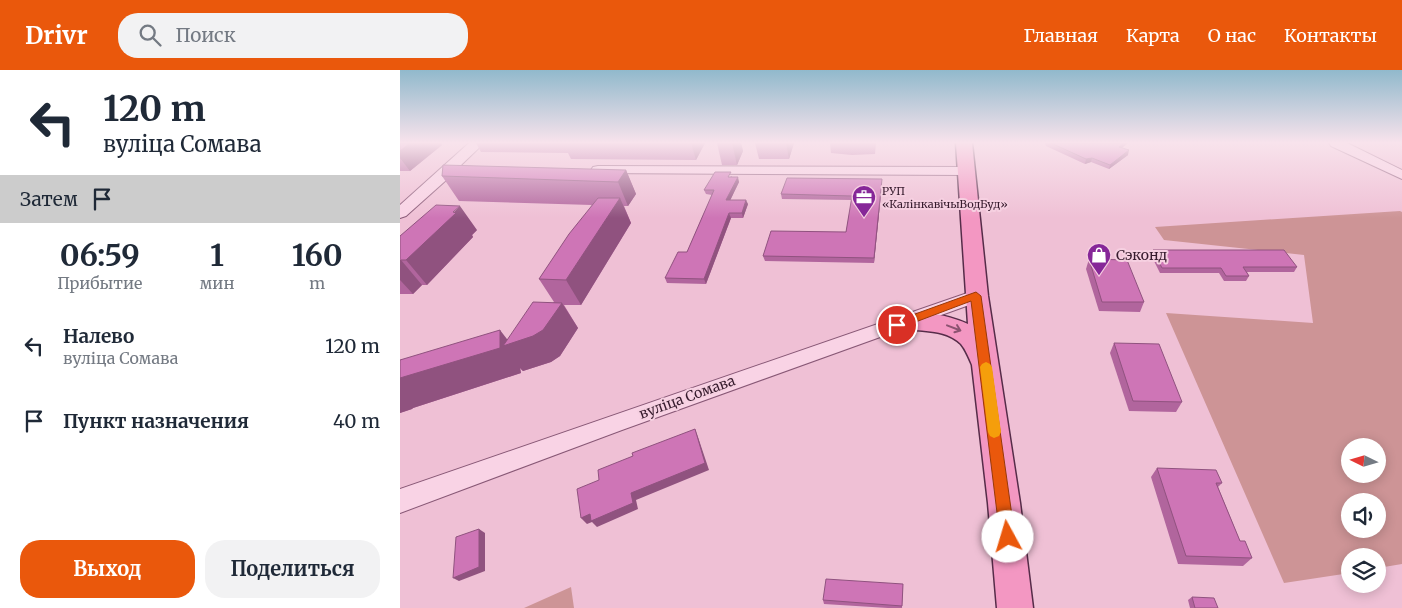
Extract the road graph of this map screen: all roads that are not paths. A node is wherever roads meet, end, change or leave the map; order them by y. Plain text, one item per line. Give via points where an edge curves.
1 (1388, 168) edge
2 (449, 170) joint
3 (485, 170) edge
4 (580, 170) edge
5 (966, 171) joint
6 (1402, 175) edge
7 (400, 213) edge
8 (976, 296) junction
9 (906, 321) junction
10 (986, 370) junction
11 (400, 502) edge
12 (1015, 608) edge

1 - 6 street
2 - 3 street
2 - 7 street
4 - 5 street
5 - 8 main road
8 - 9 street, вуліца Сомава
8 - 10 main road
9 -> 10 main road via 947,325 960,330 971,338
9 - 11 street, вуліца Сомава
10 - 12 main road

